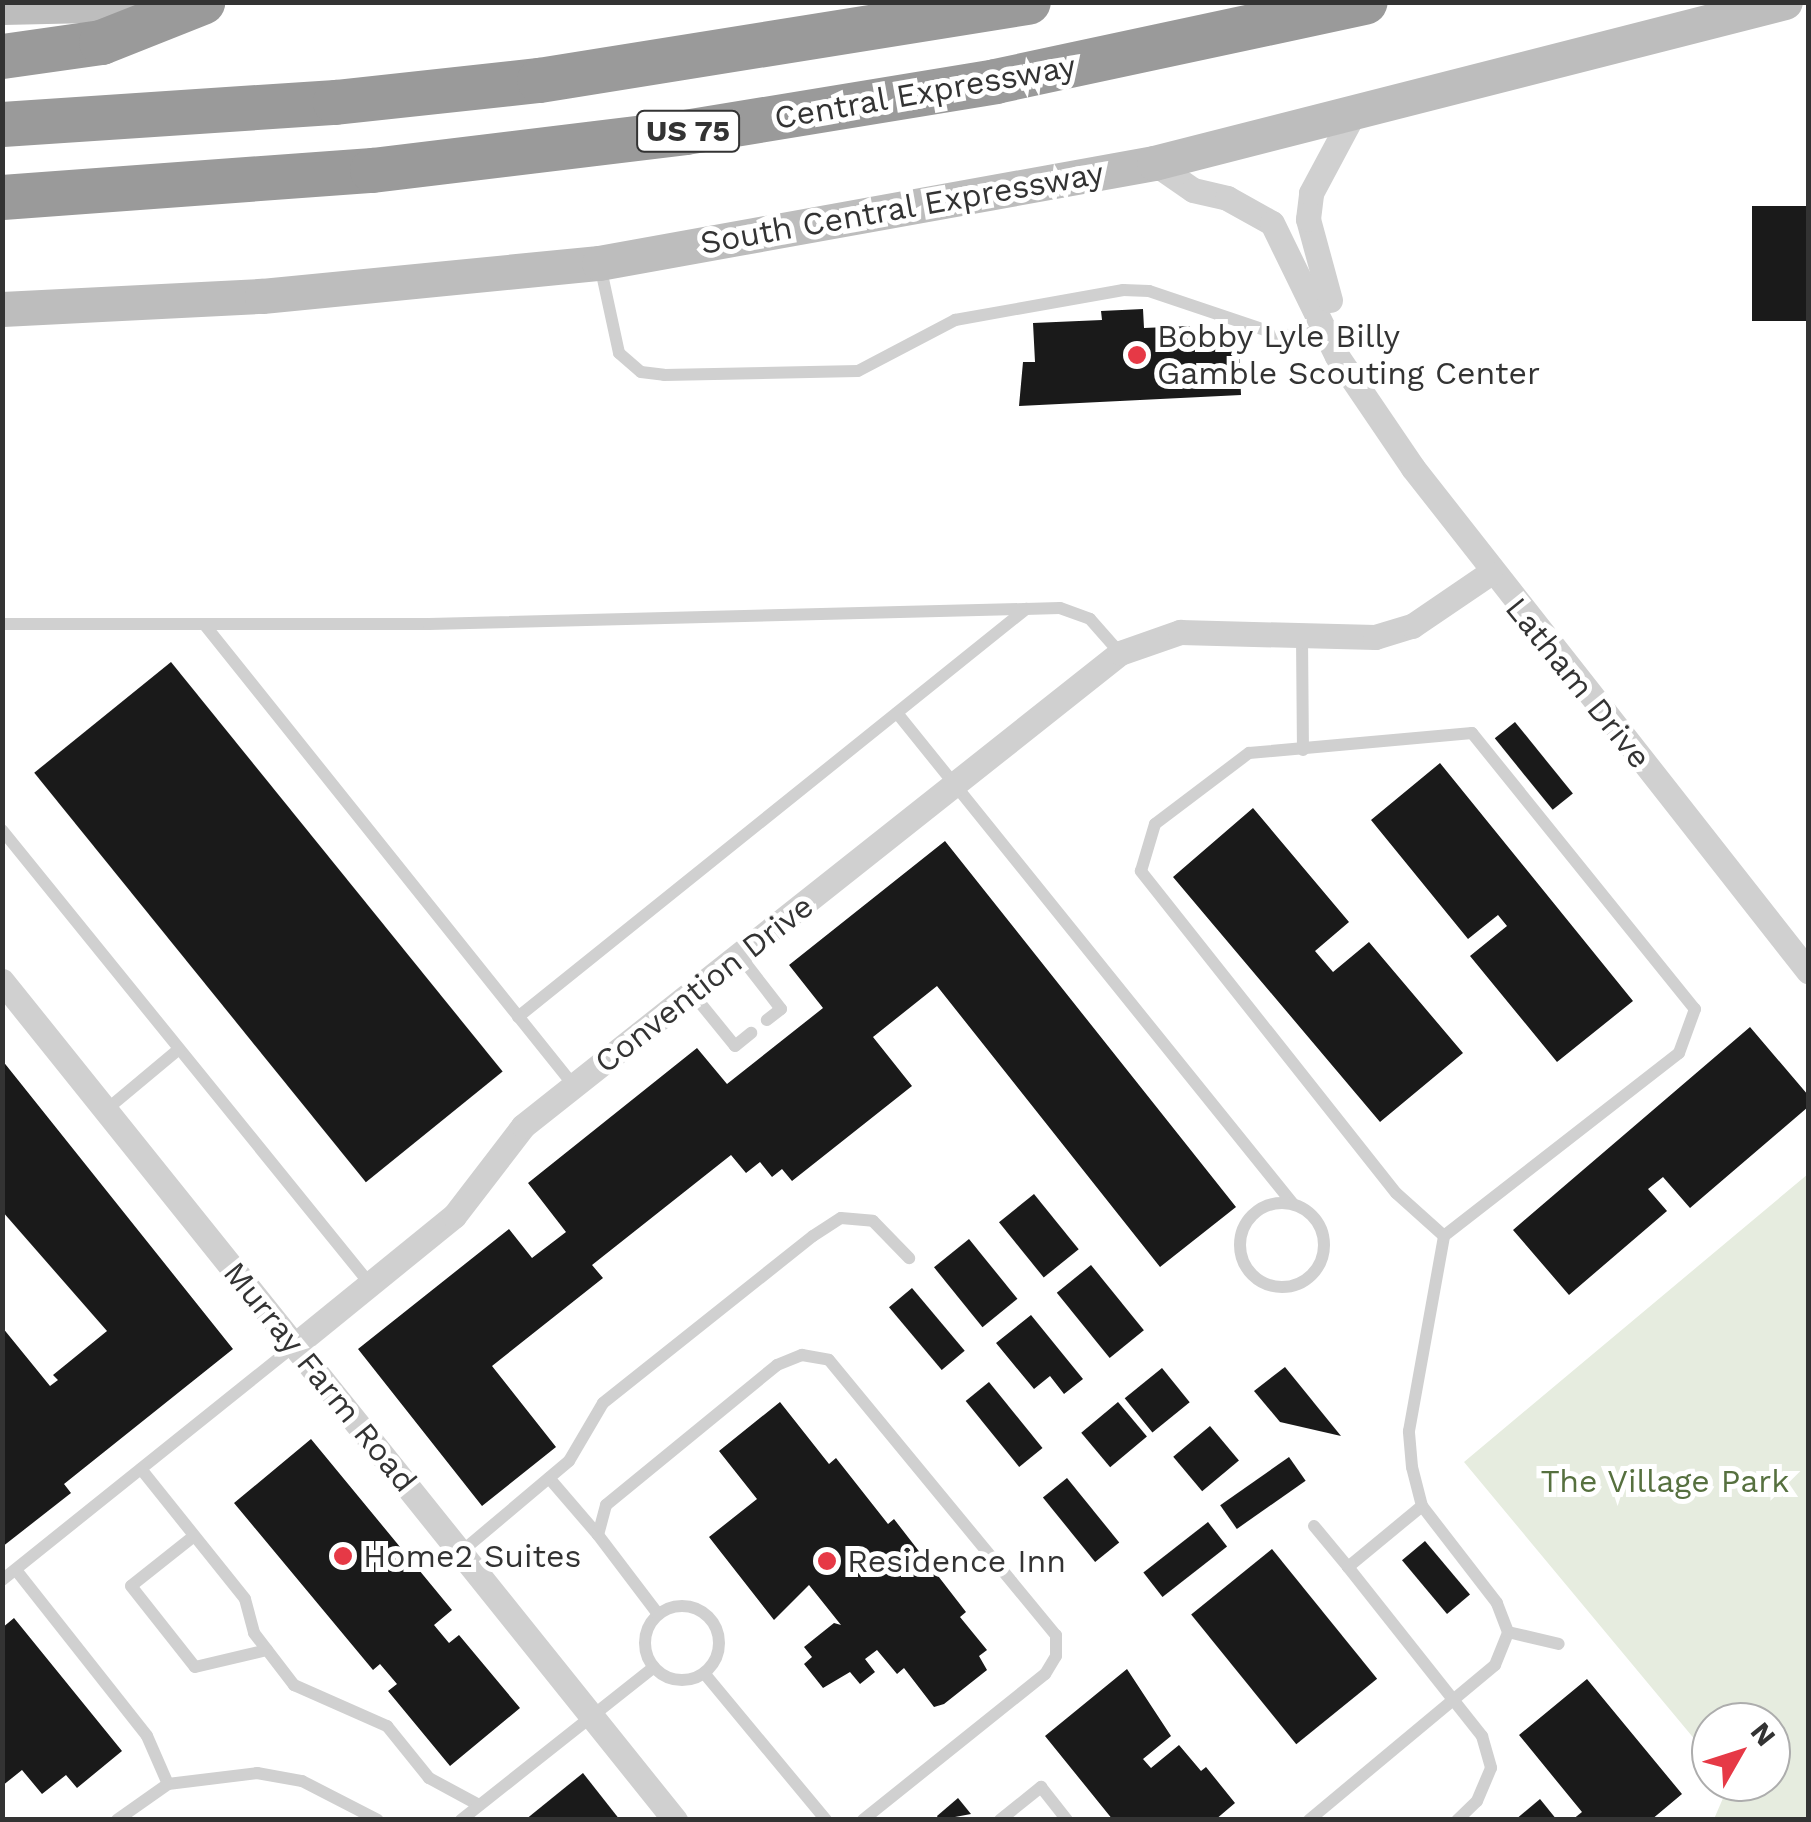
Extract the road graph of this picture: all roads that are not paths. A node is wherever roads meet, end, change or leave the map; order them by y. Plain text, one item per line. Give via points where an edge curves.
1 (192, 2) edge
2 (202, 2) edge
3 (1028, 2) edge
4 (1365, 2) edge
5 (1785, 2) edge
6 (2, 6) edge
7 (2, 56) edge
8 (1350, 118) junction
9 (2, 124) edge
10 (1154, 162) junction
11 (2, 197) edge
12 (599, 263) junction
13 (2, 309) edge
14 (1324, 327) junction
15 (1360, 384) junction
16 (1490, 573) junction
17 (1026, 609) junction
18 (2, 624) edge
19 (204, 624) junction
20 (1302, 638) junction
21 (1120, 653) junction
22 (897, 713) junction
23 (1303, 750) junction
24 (956, 785) junction
25 (2, 830) edge
26 (740, 956) junction
27 (1808, 971) edge
28 (2, 981) edge
29 (692, 993) junction
30 (518, 1017) junction
31 (766, 1020) dead end
32 (751, 1033) dead end
33 (180, 1048) junction
34 (574, 1087) junction
35 (106, 1110) junction
36 (1292, 1204) junction
37 (1444, 1236) junction
38 (909, 1258) dead end
39 (370, 1284) junction
40 (294, 1345) junction
41 (141, 1469) junction
42 (549, 1478) junction
43 (1422, 1506) junction
44 (1314, 1526) dead end
45 (598, 1535) junction
46 (194, 1536) junction
47 (461, 1552) junction
48 (1348, 1567) junction
49 (16, 1570) junction
50 (2, 1580) edge
51 (658, 1614) junction
52 (1508, 1632) junction
53 (1559, 1644) dead end
54 (267, 1650) junction
55 (654, 1667) junction
56 (704, 1673) junction
57 (1451, 1700) junction
58 (592, 1716) junction
59 (168, 1784) junction
60 (479, 1805) junction
61 (116, 1820) edge
62 (378, 1820) edge
63 (460, 1820) edge
64 (676, 1820) edge
65 (826, 1820) edge
66 (864, 1820) edge
67 (1000, 1820) edge
68 (1067, 1820) edge
69 (1309, 1820) edge
70 (1457, 1820) edge

1 - 6 main road
2 - 7 highway via 102,42
3 - 9 highway, US 75 via 539,80 335,102
4 - 11 highway, Central Expressway / US 75 via 1013,78 685,132 372,170
5 - 8 main road, South Central Expressway
8 - 10 main road, South Central Expressway
8 - 15 street, Latham Drive via 1311,193 1308,219
10 - 12 main road, South Central Expressway
10 - 14 street, Latham Drive via 1193,190 1228,198 1272,224
12 - 13 main road, South Central Expressway via 262,296
12 - 14 lane via 619,353 642,372 664,376 858,371 955,320 1123,290 1149,291 1278,334 1302,336
14 - 15 street, Latham Drive
15 - 16 street, Latham Drive
16 - 20 street, Convention Drive via 1412,626 1376,637
16 - 27 street, Latham Drive
17 - 19 lane
17 - 21 lane via 1060,608 1090,619
17 - 22 lane
18 - 19 lane
19 - 30 lane
20 - 21 street, Convention Drive via 1180,632
20 - 23 lane
21 - 24 street, Convention Drive
22 - 24 lane
22 - 30 lane
23 - 37 lane via 1248,752 1155,824 1142,871 1396,1193
23 - 37 lane via 1472,733 1695,1008 1679,1054
24 - 26 street, Convention Drive
24 - 36 lane
25 - 33 lane
26 - 29 street, Convention Drive
26 - 31 lane via 780,1009
28 - 35 street, Murray Farm Road
29 - 32 lane via 735,1046
29 - 34 street, Convention Drive
30 - 34 lane
33 - 35 lane
33 - 39 lane
34 - 39 street, Convention Drive via 524,1126 454,1216
35 - 40 street, Murray Farm Road
36 - 36 lane via 1262,1208 1250,1217 1239,1246 1253,1276 1279,1288 1309,1279 1324,1252 1318,1222
37 - 43 lane via 1409,1431
38 - 42 lane via 873,1222 841,1218 603,1403 569,1462
39 - 40 street, Convention Drive
40 - 41 lane, Convention Drive
40 - 47 street, Murray Farm Road
41 - 46 lane
41 - 49 lane, Convention Drive
42 - 45 lane
42 - 47 lane
43 - 48 lane
43 - 52 lane via 1497,1603
44 - 48 lane
45 - 51 lane
45 - 66 lane via 606,1505 778,1365 802,1355 829,1360 850,1378 1056,1635 1056,1656 1045,1674
46 - 54 lane via 245,1599 254,1633
46 - 54 lane via 130,1586 195,1667
47 - 58 street, Murray Farm Road
48 - 57 lane
49 - 50 lane, Convention Drive
49 - 59 lane via 147,1736
51 - 55 lane via 644,1646
51 - 56 lane via 692,1606 712,1620 720,1642
52 - 53 lane
52 - 57 lane via 1496,1664
54 - 60 lane via 294,1685 387,1726 428,1778
55 - 56 lane via 683,1680
55 - 58 lane
56 - 65 lane
57 - 69 lane
57 - 70 lane via 1482,1736 1491,1768 1477,1802
58 - 60 lane
58 - 64 street, Murray Farm Road
59 - 61 lane
59 - 62 lane via 257,1773 302,1781
60 - 63 lane
67 - 68 lane via 1041,1787

